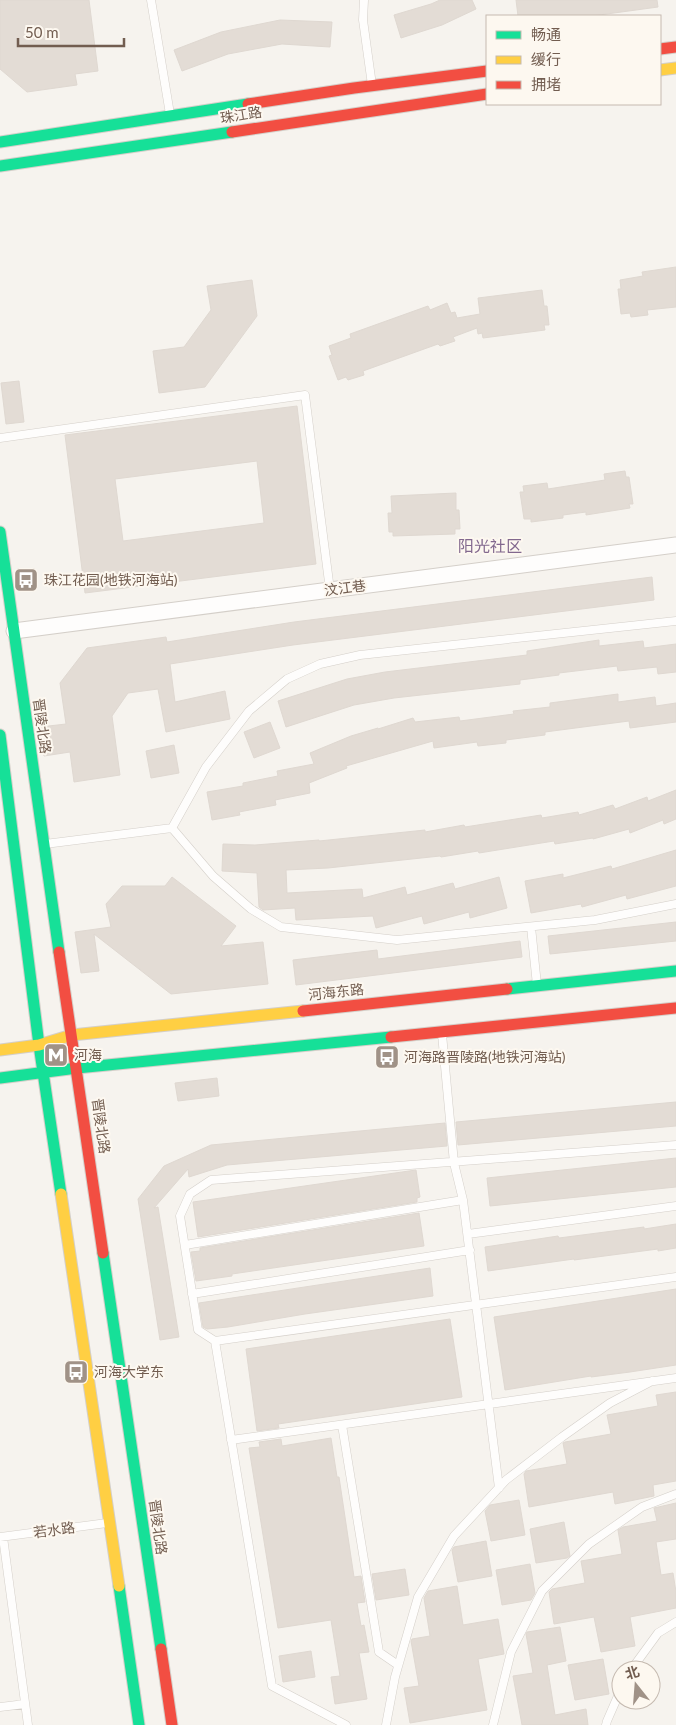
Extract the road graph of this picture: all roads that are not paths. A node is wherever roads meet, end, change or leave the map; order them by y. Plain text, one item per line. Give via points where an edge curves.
1 (151, 0) edge
2 (364, 0) edge
3 (676, 47) edge
4 (661, 49) edge
5 (676, 68) edge
6 (661, 70) edge
7 (486, 71) edge
8 (372, 86) junction
9 (486, 94) edge
10 (170, 116) junction
11 (0, 142) edge
12 (0, 166) edge
13 (0, 438) edge
14 (0, 532) edge
15 (676, 545) edge
16 (330, 590) junction
17 (676, 621) edge
18 (14, 631) junction
19 (0, 735) edge
20 (172, 828) junction
21 (43, 845) junction
22 (676, 904) edge
23 (531, 927) junction
24 (676, 971) edge
25 (537, 986) junction
26 (676, 1008) edge
27 (442, 1031) junction
28 (72, 1035) junction
29 (39, 1045) junction
30 (0, 1050) edge
31 (77, 1068) junction
32 (43, 1073) junction
33 (0, 1078) edge
34 (676, 1145) edge
35 (454, 1163) junction
36 (463, 1200) junction
37 (676, 1206) edge
38 (468, 1234) junction
39 (185, 1245) junction
40 (470, 1250) junction
41 (676, 1277) edge
42 (192, 1294) junction
43 (476, 1305) junction
44 (215, 1341) junction
45 (676, 1378) edge
46 (652, 1381) junction
47 (488, 1405) junction
48 (342, 1425) junction
49 (231, 1440) junction
50 (499, 1488) junction
51 (676, 1494) edge
52 (109, 1523) junction
53 (1, 1537) edge
54 (676, 1622) edge
55 (638, 1660) edge
56 (398, 1665) junction
57 (25, 1704) junction
58 (0, 1707) edge
59 (612, 1710) edge
60 (28, 1725) edge
61 (139, 1725) edge
62 (172, 1725) edge
63 (346, 1725) edge
64 (386, 1725) edge
65 (494, 1725) edge
66 (606, 1725) edge

1 - 10 lane
2 - 8 lane via 363,20
3 - 4 main road
5 - 6 main road
7 - 8 main road, 珠江路
8 - 10 main road, 珠江路
9 - 12 main road, 珠江路
10 - 11 main road, 珠江路
13 - 16 lane via 305,395
14 - 18 main road, 晋陵北路
15 - 16 street, 汶江巷
16 - 18 street, 汶江巷
17 - 20 lane via 360,655 320,664 287,679 249,711 206,767
18 - 21 main road, 晋陵北路
19 - 29 main road
20 - 21 lane
20 - 23 lane via 213,876 251,909 281,927 397,940
21 - 28 main road, 晋陵北路
22 - 23 lane via 595,920
23 - 25 lane
24 - 25 main road, 河海东路
25 - 28 main road, 河海东路
26 - 27 main road
27 - 31 main road
27 - 35 lane
28 - 29 main road, 河海东路
28 - 31 main road, 晋陵北路
29 - 30 main road, 河海东路
29 - 32 main road
31 - 32 main road
31 - 62 main road, 晋陵北路
32 - 33 main road
32 - 52 main road
34 - 35 lane
35 - 36 lane
35 - 39 lane via 211,1180 190,1194 180,1216
36 - 38 lane
36 - 39 lane
37 - 38 lane
38 - 40 lane
39 - 42 lane
40 - 42 lane
40 - 43 lane
41 - 43 lane
42 - 44 lane via 198,1330
43 - 44 lane
43 - 47 lane
44 - 49 lane
45 - 46 lane
46 - 47 lane
46 - 50 lane via 610,1403
47 - 48 lane
47 - 50 lane
48 - 49 lane
48 - 56 lane via 379,1652
49 - 63 lane via 272,1686
50 - 56 lane via 454,1536 418,1597
51 - 65 lane via 642,1507 590,1544 542,1591 511,1652
52 - 53 lane, 若水路
52 - 61 main road
53 - 57 lane
54 - 55 lane via 658,1633
56 - 64 lane
57 - 58 lane
57 - 60 lane
59 - 66 lane

